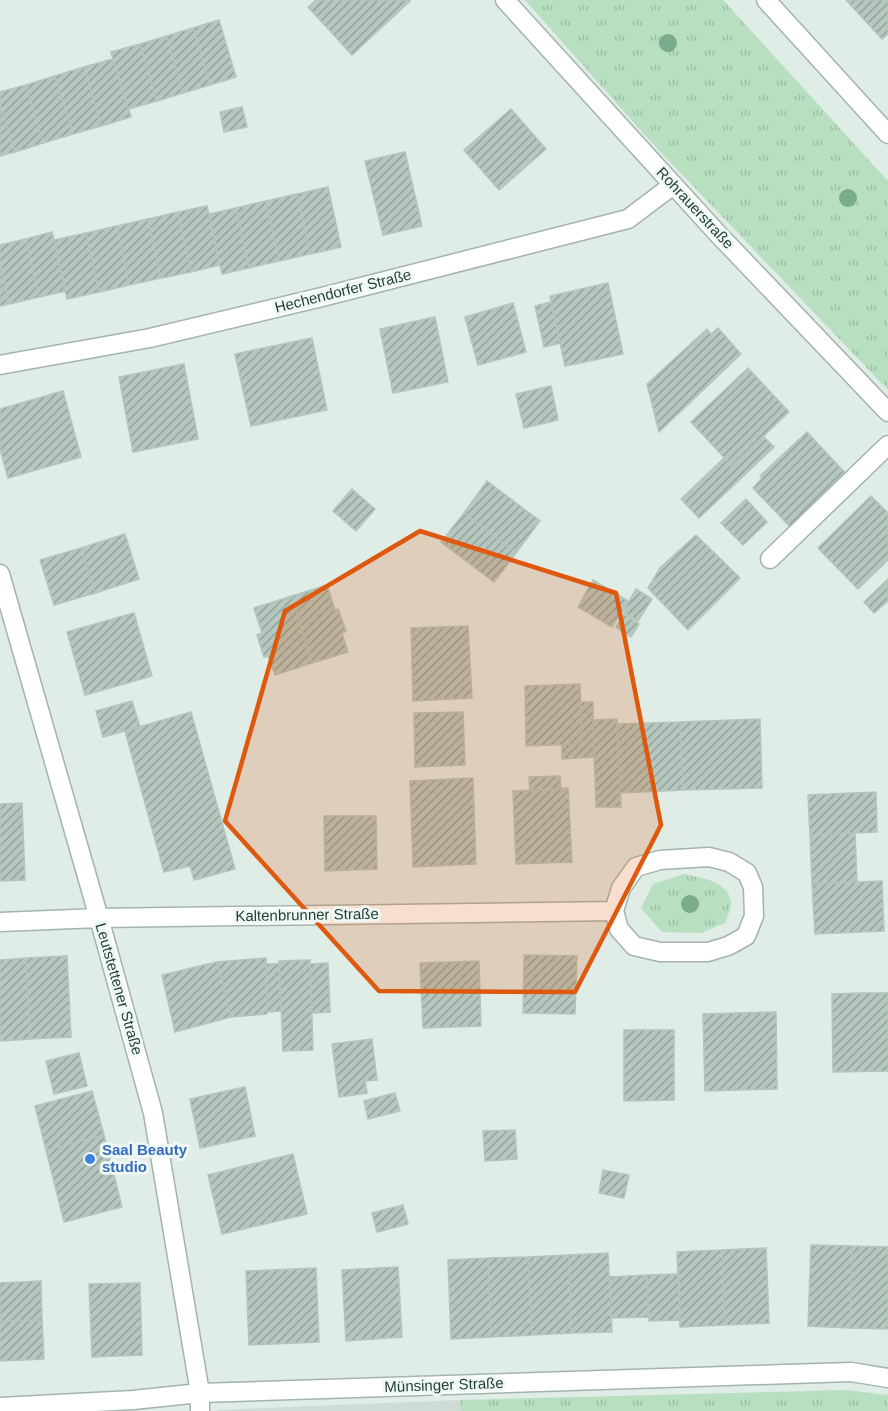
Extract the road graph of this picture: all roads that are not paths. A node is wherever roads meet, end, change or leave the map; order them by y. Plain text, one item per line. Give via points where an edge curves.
1 (505, 0) edge
2 (766, 0) edge
3 (888, 134) edge
4 (673, 184) junction
5 (0, 364) edge
6 (888, 412) edge
7 (888, 445) edge
8 (770, 560) dead end
9 (0, 574) edge
10 (614, 911) junction
11 (99, 918) junction
12 (0, 922) edge
13 (888, 1378) edge
14 (200, 1393) junction
15 (0, 1407) edge
16 (200, 1411) edge

1 - 4 street, Rohrauerstraße
2 - 3 street
4 - 5 street, Hechendorfer Straße via 628,219 150,338
4 - 6 street, Rohrauerstraße
7 - 8 street
9 - 11 street, Leutstettener Straße
10 - 10 street via 619,929 634,946 660,952 708,952 746,936 754,916 753,887 747,873 729,862 709,857 660,860 636,867 621,888
10 - 11 street, Kaltenbrunner Straße
11 - 12 street, Kaltenbrunner Straße
11 - 14 street, Leutstettener Straße via 153,1113
13 - 14 street, Münsinger Straße via 851,1372
14 - 15 street, Münsinger Straße
14 - 16 street, Leutstettener Straße

